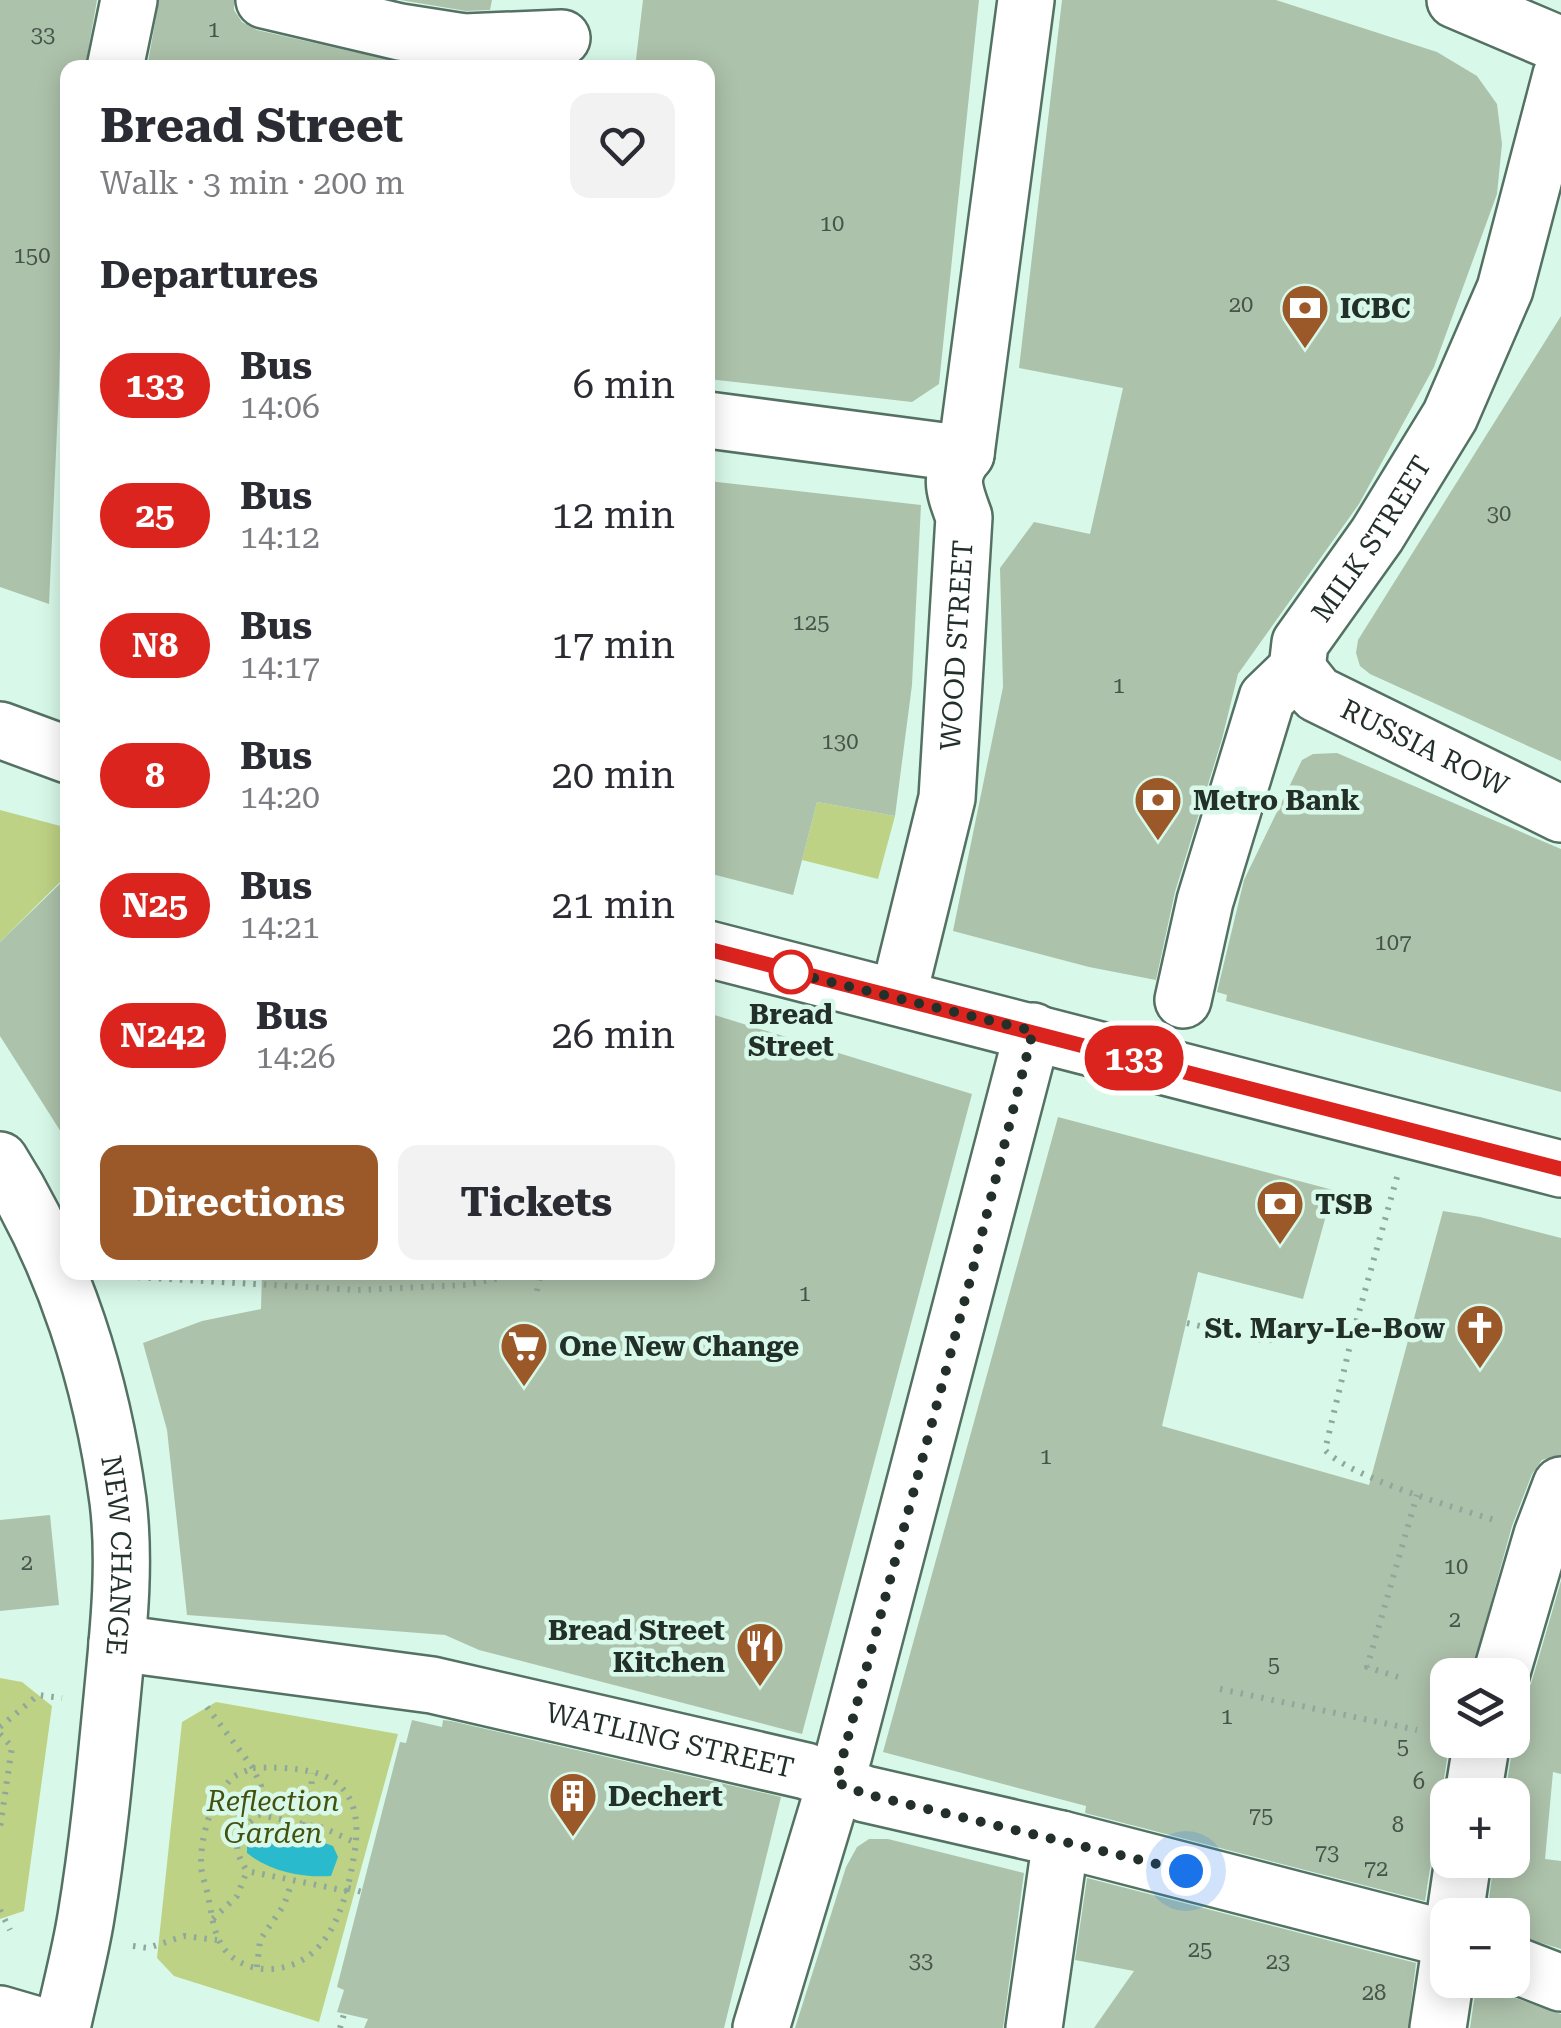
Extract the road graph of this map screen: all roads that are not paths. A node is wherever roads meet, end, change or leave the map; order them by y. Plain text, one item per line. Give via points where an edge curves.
1 (130, 0) edge
2 (264, 0) edge
3 (1026, 0) edge
4 (1455, 0) edge
5 (558, 35) edge
6 (1561, 46) edge
7 (117, 60) edge
8 (1561, 76) edge
9 (715, 421) edge
10 (966, 454) junction
11 (1296, 669) junction
12 (0, 730) edge
13 (60, 749) edge
14 (1561, 814) edge
15 (715, 951) edge
16 (898, 996) junction
17 (1183, 1000) dead end
18 (1033, 1031) junction
19 (0, 1160) edge
20 (1561, 1169) edge
21 (60, 1273) edge
22 (62, 1280) edge
23 (1561, 1484) edge
24 (117, 1643) junction
25 (1506, 1658) edge
26 (836, 1782) junction
27 (1062, 1839) junction
28 (1430, 1935) edge
29 (1530, 1971) edge
30 (1561, 1983) edge
31 (1443, 1998) edge
32 (34, 2024) edge
33 (761, 2028) edge
34 (1034, 2028) edge
35 (1438, 2028) edge

1 - 7 street
2 - 5 street via 464,42
3 - 10 street, WOOD STREET
4 - 6 street
8 - 11 street, MILK STREET via 1506,289 1450,416 1300,643
9 - 10 street
10 - 16 street, WOOD STREET via 955,466 954,492 964,517 947,798
11 - 14 street, RUSSIA ROW via 1316,694
11 - 17 street, MILK STREET via 1267,698 1205,901
12 - 13 street
15 - 16 street
16 - 18 street
18 - 20 street
18 - 26 street
19 - 21 street, NEW CHANGE
22 - 24 street, NEW CHANGE via 102,1416 118,1503
23 - 25 street
24 - 26 street, WATLING STREET via 432,1685
24 - 32 street, NEW CHANGE via 86,1917
26 - 27 street, WATLING STREET
26 - 33 street
27 - 28 street, WATLING STREET
27 - 34 street
29 - 30 street
31 - 35 street

